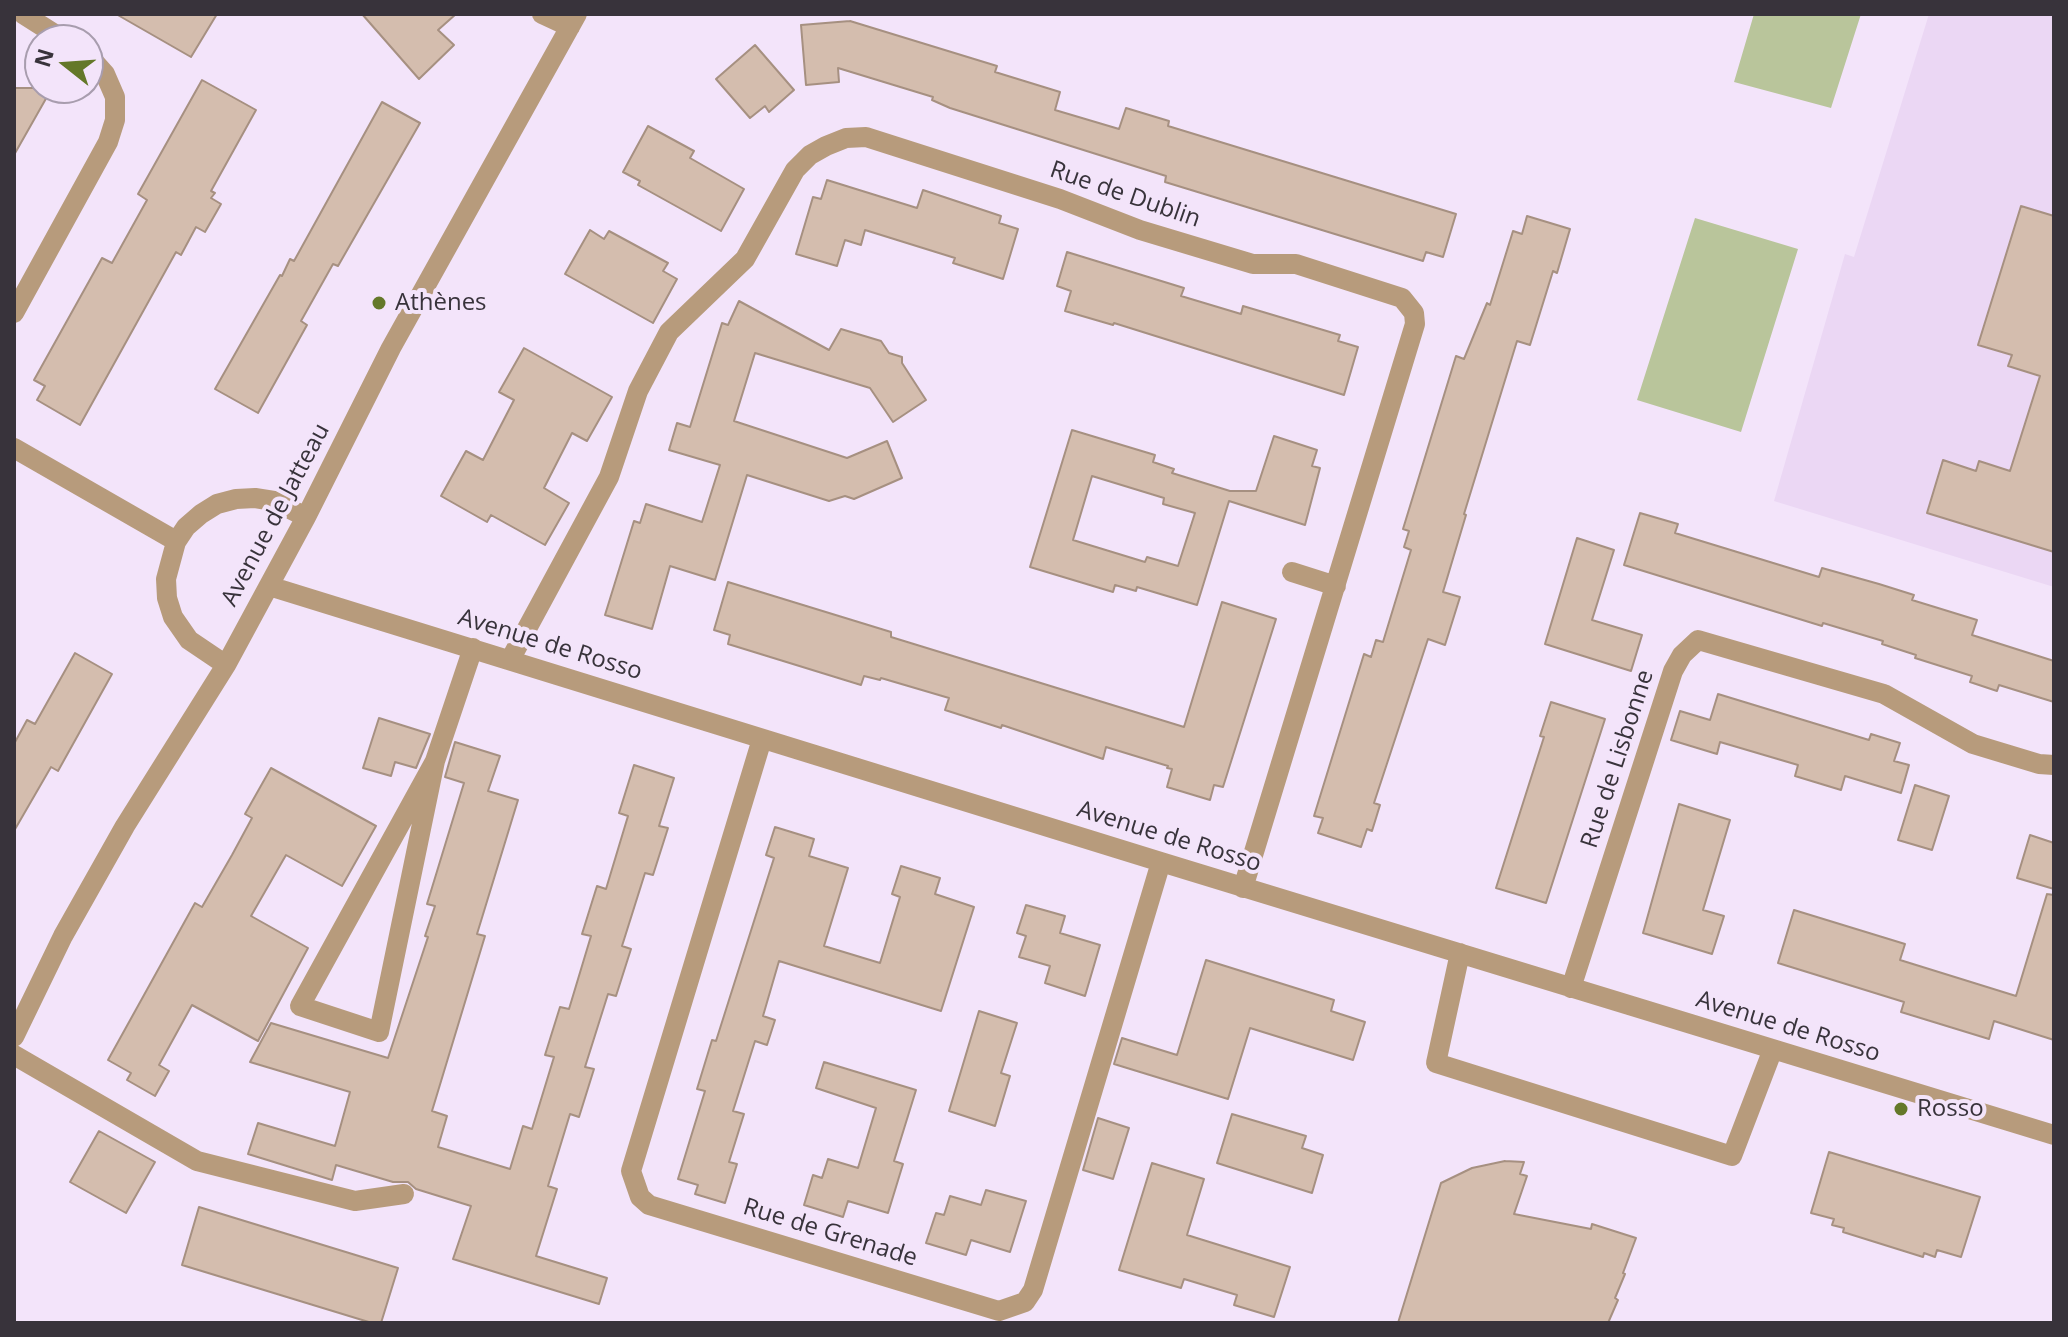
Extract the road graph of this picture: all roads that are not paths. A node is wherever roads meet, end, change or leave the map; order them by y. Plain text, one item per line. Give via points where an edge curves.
1 (542, 14) edge
2 (574, 20) edge
3 (104, 73) edge
4 (14, 313) edge
5 (14, 448) edge
6 (306, 517) junction
7 (176, 541) junction
8 (1292, 572) dead end
9 (269, 586) junction
10 (1336, 586) junction
11 (473, 648) junction
12 (510, 660) junction
13 (226, 665) junction
14 (762, 739) junction
15 (435, 761) junction
16 (2054, 765) edge
17 (1161, 862) junction
18 (1243, 888) junction
19 (1460, 953) junction
20 (1571, 988) junction
21 (14, 1037) edge
22 (1773, 1049) junction
23 (14, 1055) edge
24 (2054, 1135) edge
25 (404, 1194) dead end

1 - 2 street
2 - 6 street, Avenue de Jatteau via 391,348
3 - 4 street via 115,97 108,142
5 - 7 street
6 - 7 street via 274,501 236,499 201,514
6 - 9 street, Avenue de Jatteau
7 - 13 street via 166,579 173,617 196,646
8 - 10 street
9 - 11 street, Avenue de Rosso
9 - 13 street, Avenue de Jatteau
10 - 12 street, Rue de Dublin via 1414,335 1409,304 1296,264 1253,264 1140,230 866,137 846,138 810,155 795,170 745,259 669,332 638,391 609,477
10 - 18 street, Rue de Dublin
11 - 12 street, Avenue de Rosso
11 - 15 street
12 - 14 street, Avenue de Rosso
13 - 21 street, Avenue de Jatteau via 125,826
14 - 17 street, Avenue de Rosso
14 - 17 street, Rue de Grenade via 631,1171 640,1197 649,1205 999,1311 1025,1302 1033,1290
15 - 15 street via 412,802 300,1006 379,1032
16 - 20 street, Rue de Lisbonne via 1973,744 1884,694 1698,640 1673,671
17 - 18 street, Avenue de Rosso
18 - 19 street, Avenue de Rosso
19 - 20 street, Avenue de Rosso
19 - 22 street via 1436,1063 1732,1156
20 - 22 street, Avenue de Rosso
22 - 24 street, Avenue de Rosso
23 - 25 street via 197,1161 355,1201

